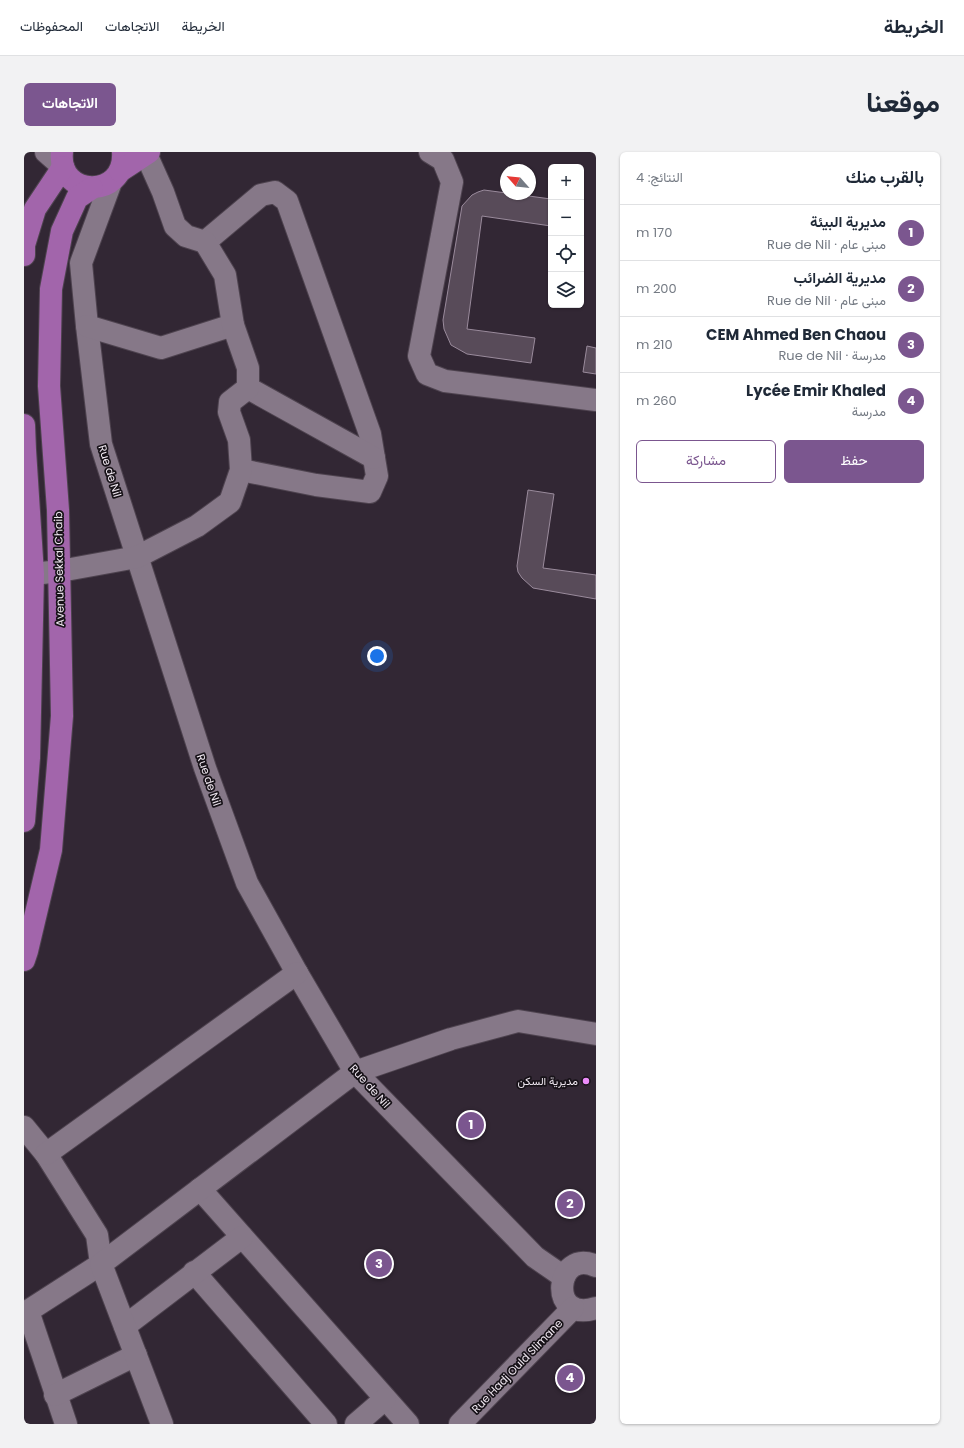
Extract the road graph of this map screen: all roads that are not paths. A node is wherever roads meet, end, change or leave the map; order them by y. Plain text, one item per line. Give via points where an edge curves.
1 (46, 152) edge
2 (430, 152) edge
3 (148, 153) edge
4 (62, 160) edge
5 (112, 173) edge
6 (204, 242) junction
7 (24, 255) edge
8 (87, 326) junction
9 (233, 326) junction
10 (248, 388) junction
11 (596, 400) edge
12 (24, 425) edge
13 (374, 458) junction
14 (241, 470) junction
15 (137, 557) junction
16 (60, 571) junction
17 (29, 574) edge
18 (26, 759) edge
19 (24, 821) edge
20 (24, 960) edge
21 (297, 973) junction
22 (596, 1034) edge
23 (355, 1072) junction
24 (24, 1127) edge
25 (46, 1154) junction
26 (200, 1189) junction
27 (242, 1237) junction
28 (101, 1264) junction
29 (595, 1264) edge
30 (194, 1272) junction
31 (564, 1277) junction
32 (573, 1308) junction
33 (596, 1308) edge
34 (125, 1326) junction
35 (136, 1355) junction
36 (55, 1395) junction
37 (386, 1399) junction
38 (66, 1424) edge
39 (162, 1424) edge
40 (326, 1424) edge
41 (356, 1424) edge
42 (408, 1424) edge
43 (460, 1424) edge

1 - 4 street
2 - 11 street via 443,160 452,182 419,356 427,374 444,381
3 - 5 main road, Avenue Sekkal Chaib
3 - 6 street via 175,226 186,236
4 - 5 main road via 68,176 83,186
4 - 7 main road via 36,209 24,245
5 - 8 street, Rue de Nil via 81,263
5 - 16 main road, Avenue Sekkal Chaib via 77,198 62,231 51,289 49,386
6 - 9 street via 225,275
6 - 13 street via 262,195 274,192 287,201 370,434
8 - 9 street via 161,348
8 - 15 street, Rue de Nil via 101,444
9 - 10 street via 248,368
10 - 13 street
10 - 14 street via 230,402 229,412 239,440
12 - 17 main road
13 - 14 street via 376,476 370,492 316,485
14 - 15 street via 230,502 197,526
15 - 16 street
15 - 21 street, Rue de Nil via 205,768 247,883
16 - 17 street
16 - 20 main road, Avenue Sekkal Chaib via 62,716 51,850
17 - 18 main road
18 - 19 main road
21 - 23 street, Rue de Nil
21 - 25 street
22 - 23 street via 518,1021 450,1039
23 - 26 street
23 - 31 street, Rue de Nil via 534,1257
24 - 25 street
25 - 28 street via 97,1235
26 - 27 street
26 - 28 street
27 - 30 street
27 - 37 street
28 - 34 street
28 - 36 street via 28,1311
29 - 31 street via 579,1264 571,1268
30 - 34 street
30 - 40 street
31 - 32 street via 561,1289 563,1296
32 - 33 street via 581,1311
32 - 43 street, Rue Hadj Ould Slimane
34 - 35 street
35 - 36 street
35 - 39 street
36 - 38 street
37 - 41 street
37 - 42 street

